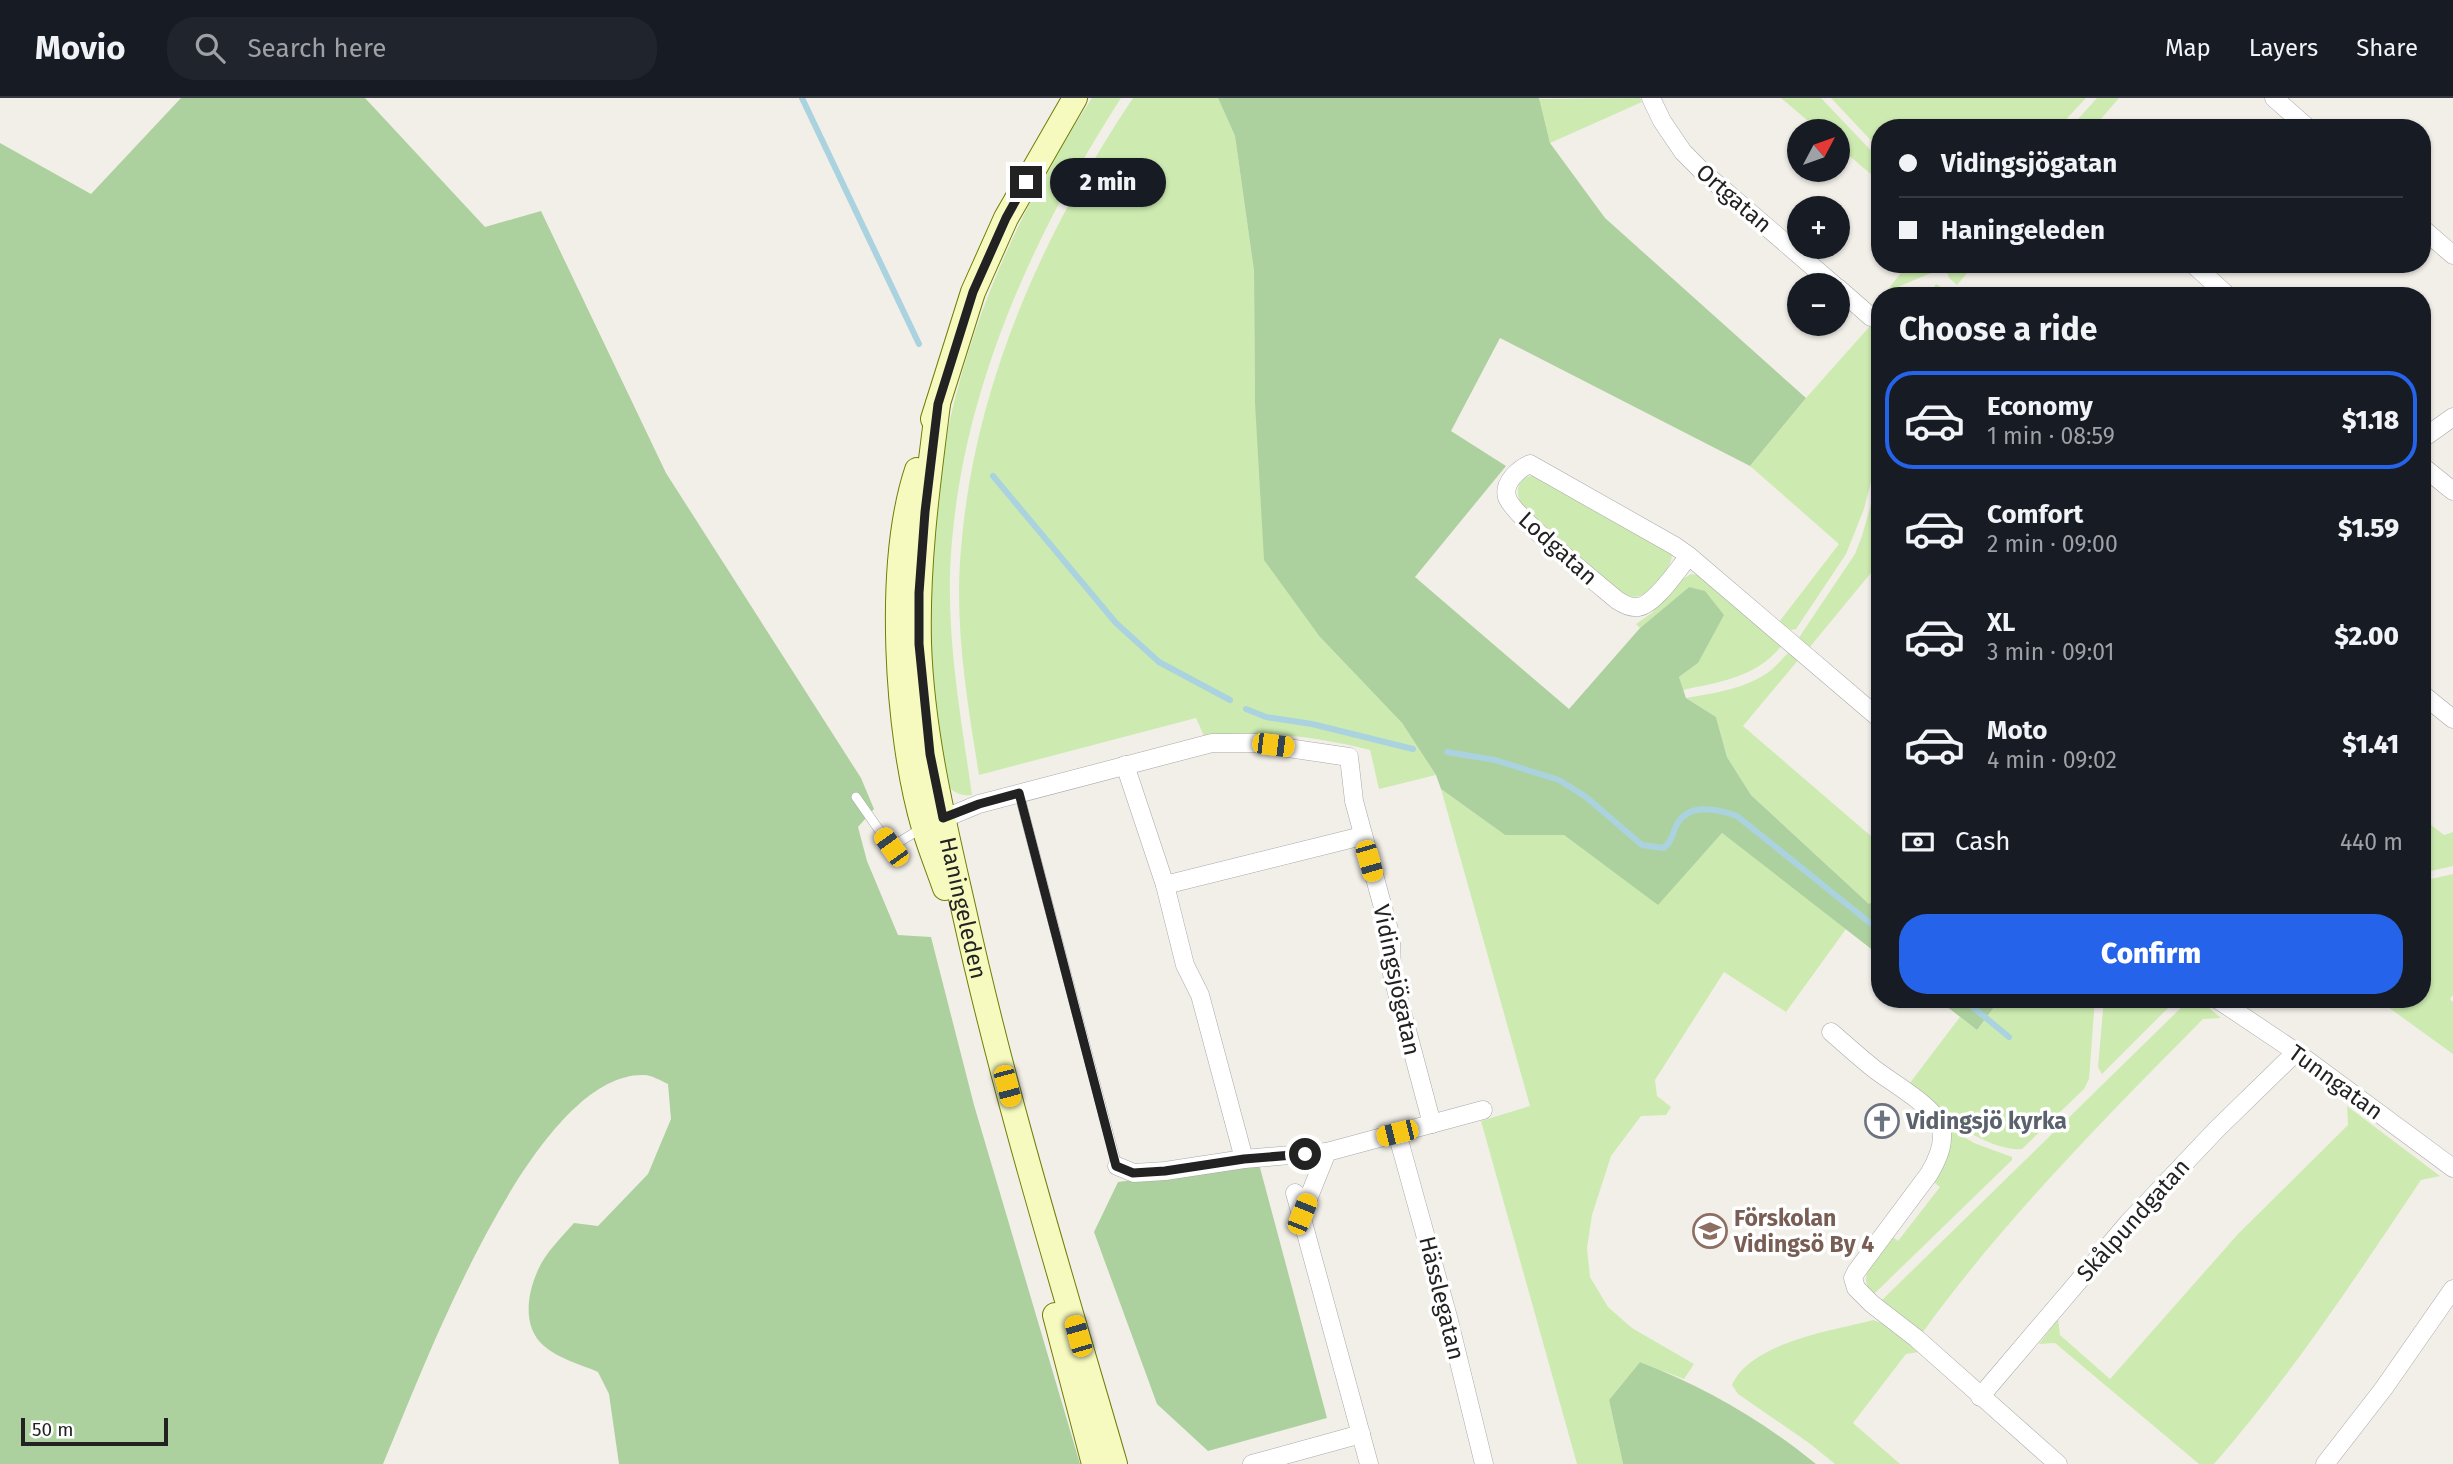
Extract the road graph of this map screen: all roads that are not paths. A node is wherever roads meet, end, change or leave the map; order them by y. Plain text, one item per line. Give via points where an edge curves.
1 (1075, 98) edge
2 (1651, 98) edge
3 (2274, 98) edge
4 (2298, 119) edge
5 (2431, 236) edge
6 (2453, 255) edge
7 (1820, 273) edge
8 (2203, 273) edge
9 (2218, 287) edge
10 (1850, 299) edge
11 (1871, 317) dead end
12 (2453, 417) edge
13 (2431, 433) edge
14 (2431, 473) edge
15 (2453, 491) edge
16 (1689, 556) junction
17 (2431, 701) edge
18 (1871, 711) edge
19 (2453, 719) edge
20 (1125, 765) junction
21 (1019, 793) junction
22 (856, 797) dead end
23 (933, 823) junction
24 (1362, 836) junction
25 (1165, 885) junction
26 (2230, 1008) edge
27 (1831, 1032) dead end
28 (2296, 1052) junction
29 (1483, 1110) dead end
30 (1432, 1124) junction
31 (1020, 1132) junction
32 (1397, 1133) junction
33 (1327, 1152) junction
34 (1244, 1159) junction
35 (1116, 1166) joint
36 (2453, 1168) edge
37 (1295, 1193) dead end
38 (1302, 1214) junction
39 (2453, 1289) edge
40 (1980, 1397) junction
41 (1361, 1434) junction
42 (1257, 1463) edge
43 (1094, 1464) edge
44 (1115, 1464) edge
45 (1369, 1464) edge
46 (1484, 1464) edge
47 (2058, 1464) edge
48 (2325, 1464) edge

1 - 23 main road, Haningeleden via 1035,164 973,292 938,404 919,593
2 - 7 street, Ortgatan via 1683,152
3 - 4 street
5 - 6 street
8 - 9 street
10 - 11 street, Ortgatan
12 - 13 street
14 - 15 street
16 - 16 street, Lodgatan via 1530,464 1515,474 1506,490 1521,516 1627,606 1637,608 1655,598
16 - 18 street, Lodgatan
17 - 19 street
20 - 21 street, Vidingsjögatan
20 - 24 street, Vidingsjögatan via 1212,744 1254,743 1349,757
20 - 25 street
21 - 23 street, Vidingsjögatan
21 - 35 lane
22 - 23 lane via 891,847
23 - 31 main road, Haningeleden
24 - 25 street
24 - 30 street, Vidingsjögatan via 1391,937 1392,974
25 - 34 street
26 - 28 street, Tunngatan
27 - 40 street via 1934,1114 1941,1126 1939,1158 1853,1278 1856,1288
28 - 36 street, Tunngatan
28 - 40 street, Skålpundgatan via 2128,1223
29 - 30 street
30 - 32 street
31 - 43 main road, Haningeleden via 1044,1269
31 - 44 main road, Haningeleden
32 - 33 street
32 - 46 street, Hässlegatan
33 - 34 street
33 - 38 street
34 - 35 street via 1133,1173
37 - 38 street
38 - 41 street
39 - 48 street
40 - 47 street
41 - 42 street
41 - 45 street

